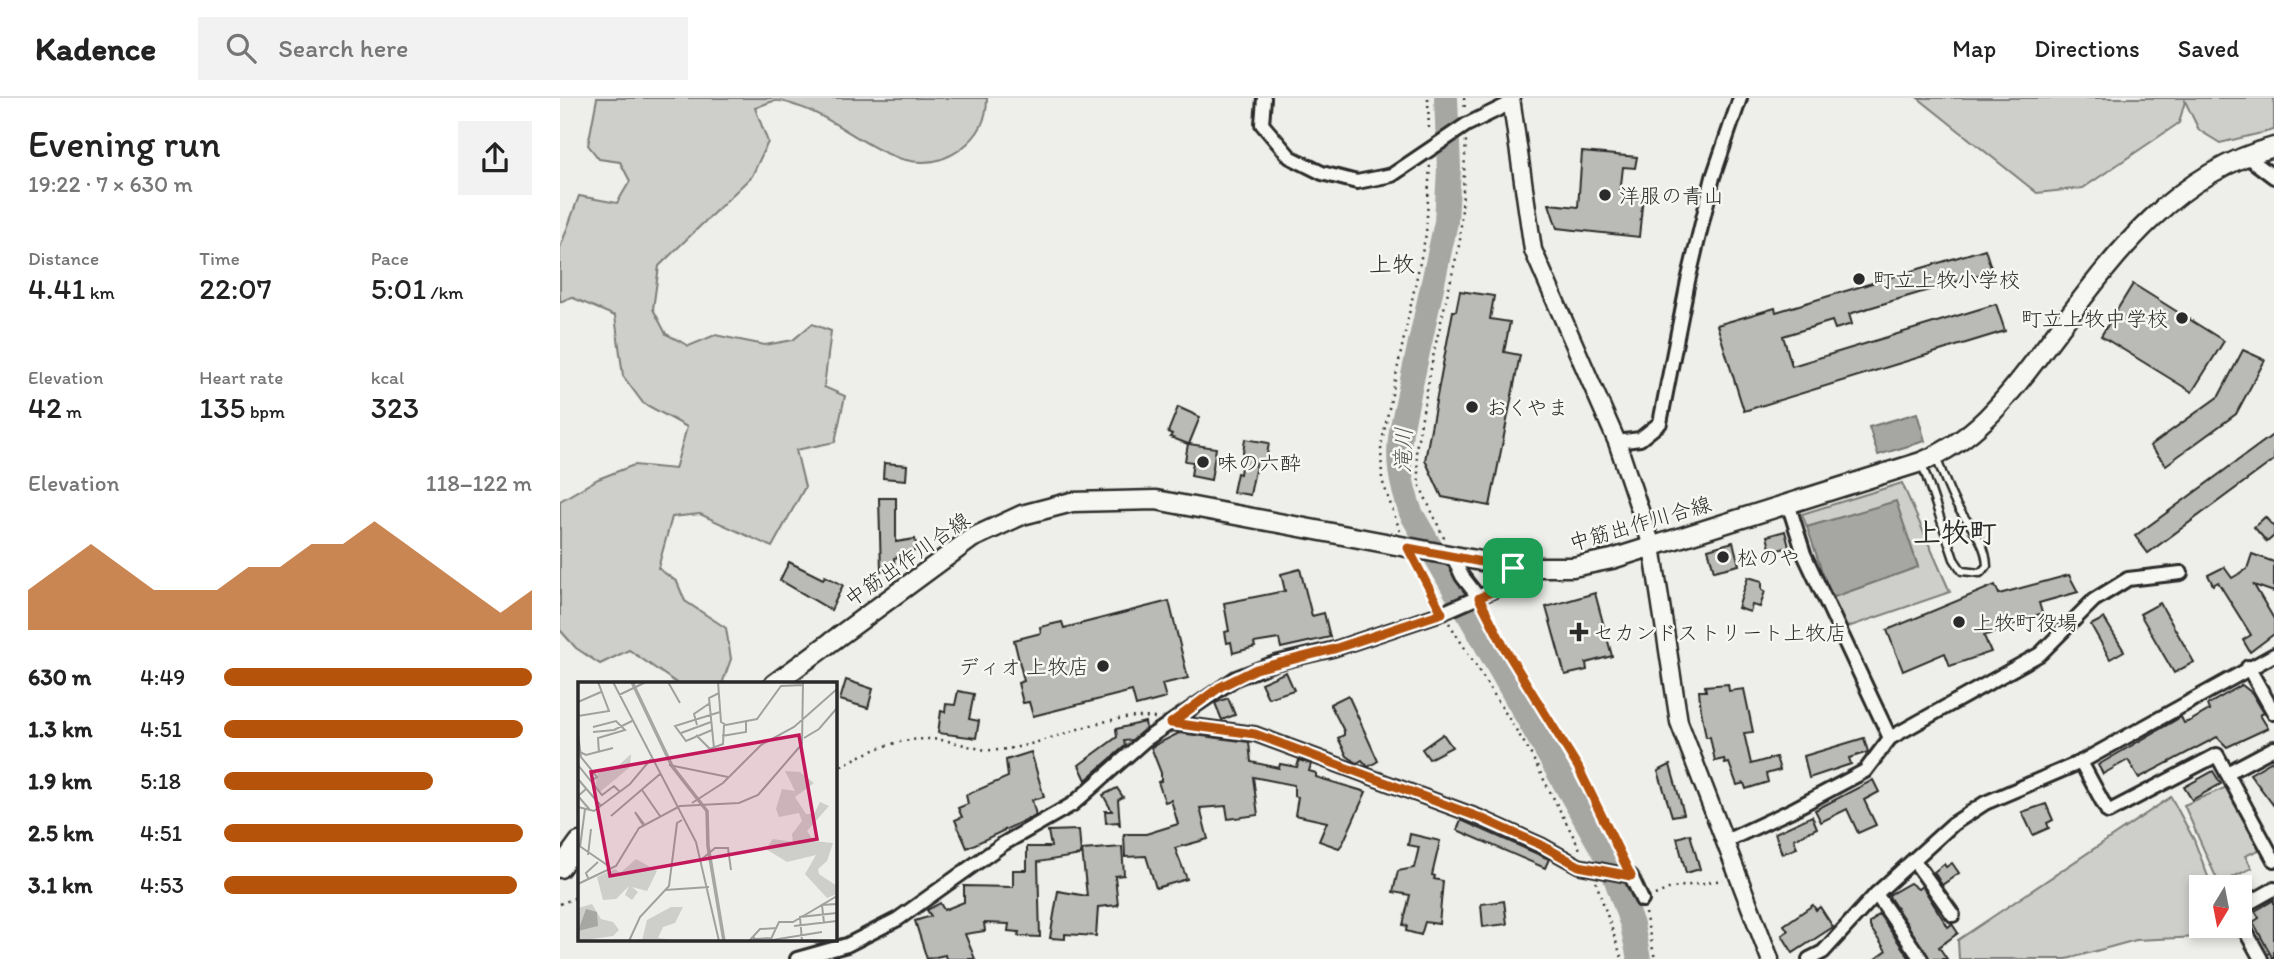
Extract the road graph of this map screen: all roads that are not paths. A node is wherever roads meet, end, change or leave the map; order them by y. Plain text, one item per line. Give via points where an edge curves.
1 (1264, 98) edge
2 (1740, 98) edge
3 (1511, 101) edge
4 (2274, 147) edge
5 (2246, 156) junction
6 (2274, 177) edge
7 (1618, 442) junction
8 (1928, 458) junction
9 (1788, 503) junction
10 (1652, 546) junction
11 (1453, 557) junction
12 (1513, 568) junction
13 (2181, 573) dead end
14 (1479, 598) junction
15 (2274, 654) edge
16 (2248, 667) junction
17 (777, 682) edge
18 (2274, 713) edge
19 (1171, 723) junction
20 (1889, 738) junction
21 (2274, 748) edge
22 (2081, 762) junction
23 (2227, 773) junction
24 (1726, 841) junction
25 (578, 843) edge
26 (2274, 860) edge
27 (1915, 862) junction
28 (560, 868) edge
29 (2274, 889) edge
30 (1876, 894) junction
31 (1642, 900) road end
32 (2252, 901) edge
33 (1953, 915) dead end
34 (2250, 938) edge
35 (797, 959) edge
36 (1770, 959) edge
37 (1809, 959) edge
38 (1921, 959) edge
39 (2262, 959) edge

1 - 3 street via 1262,124 1290,157 1322,173 1357,182 1392,175
2 - 7 street via 1713,177 1660,424 1640,439
3 - 7 street via 1533,250
4 - 5 main road, 中筋出作川合線
5 - 6 street
5 - 8 main road, 中筋出作川合線 via 2208,172 2163,205 2128,242 2003,403 1968,437
7 - 10 street
8 - 8 lane via 1986,552 1987,566 1980,573 1962,571 1954,559
8 - 9 main road, 中筋出作川合線
9 - 10 main road, 中筋出作川合線
9 - 20 street via 1804,554
10 - 12 main road, 中筋出作川合線 via 1573,567
10 - 24 street via 1679,722
11 - 12 main road, 中筋出作川合線
11 - 14 street
11 - 17 main road, 中筋出作川合線 via 1156,500 1072,502 1022,514 972,538
12 - 14 street via 1506,585
13 - 20 street via 2128,579 2094,600 2040,654
14 - 19 street via 1334,649 1256,669 1220,687
15 - 16 street
16 - 18 street
16 - 22 street
19 - 31 street via 1255,734 1481,818 1591,870 1631,876
19 - 35 street via 1073,804 1003,844 898,919 847,946
20 - 24 street via 1865,771
21 - 23 street
22 - 23 street via 2108,812 2217,755
22 - 27 street via 1985,803 1953,824
23 - 26 street
24 - 36 street
25 - 28 main road
27 - 30 street
27 - 33 street
29 - 32 street
30 - 37 street via 1823,953
30 - 38 street
34 - 39 street

